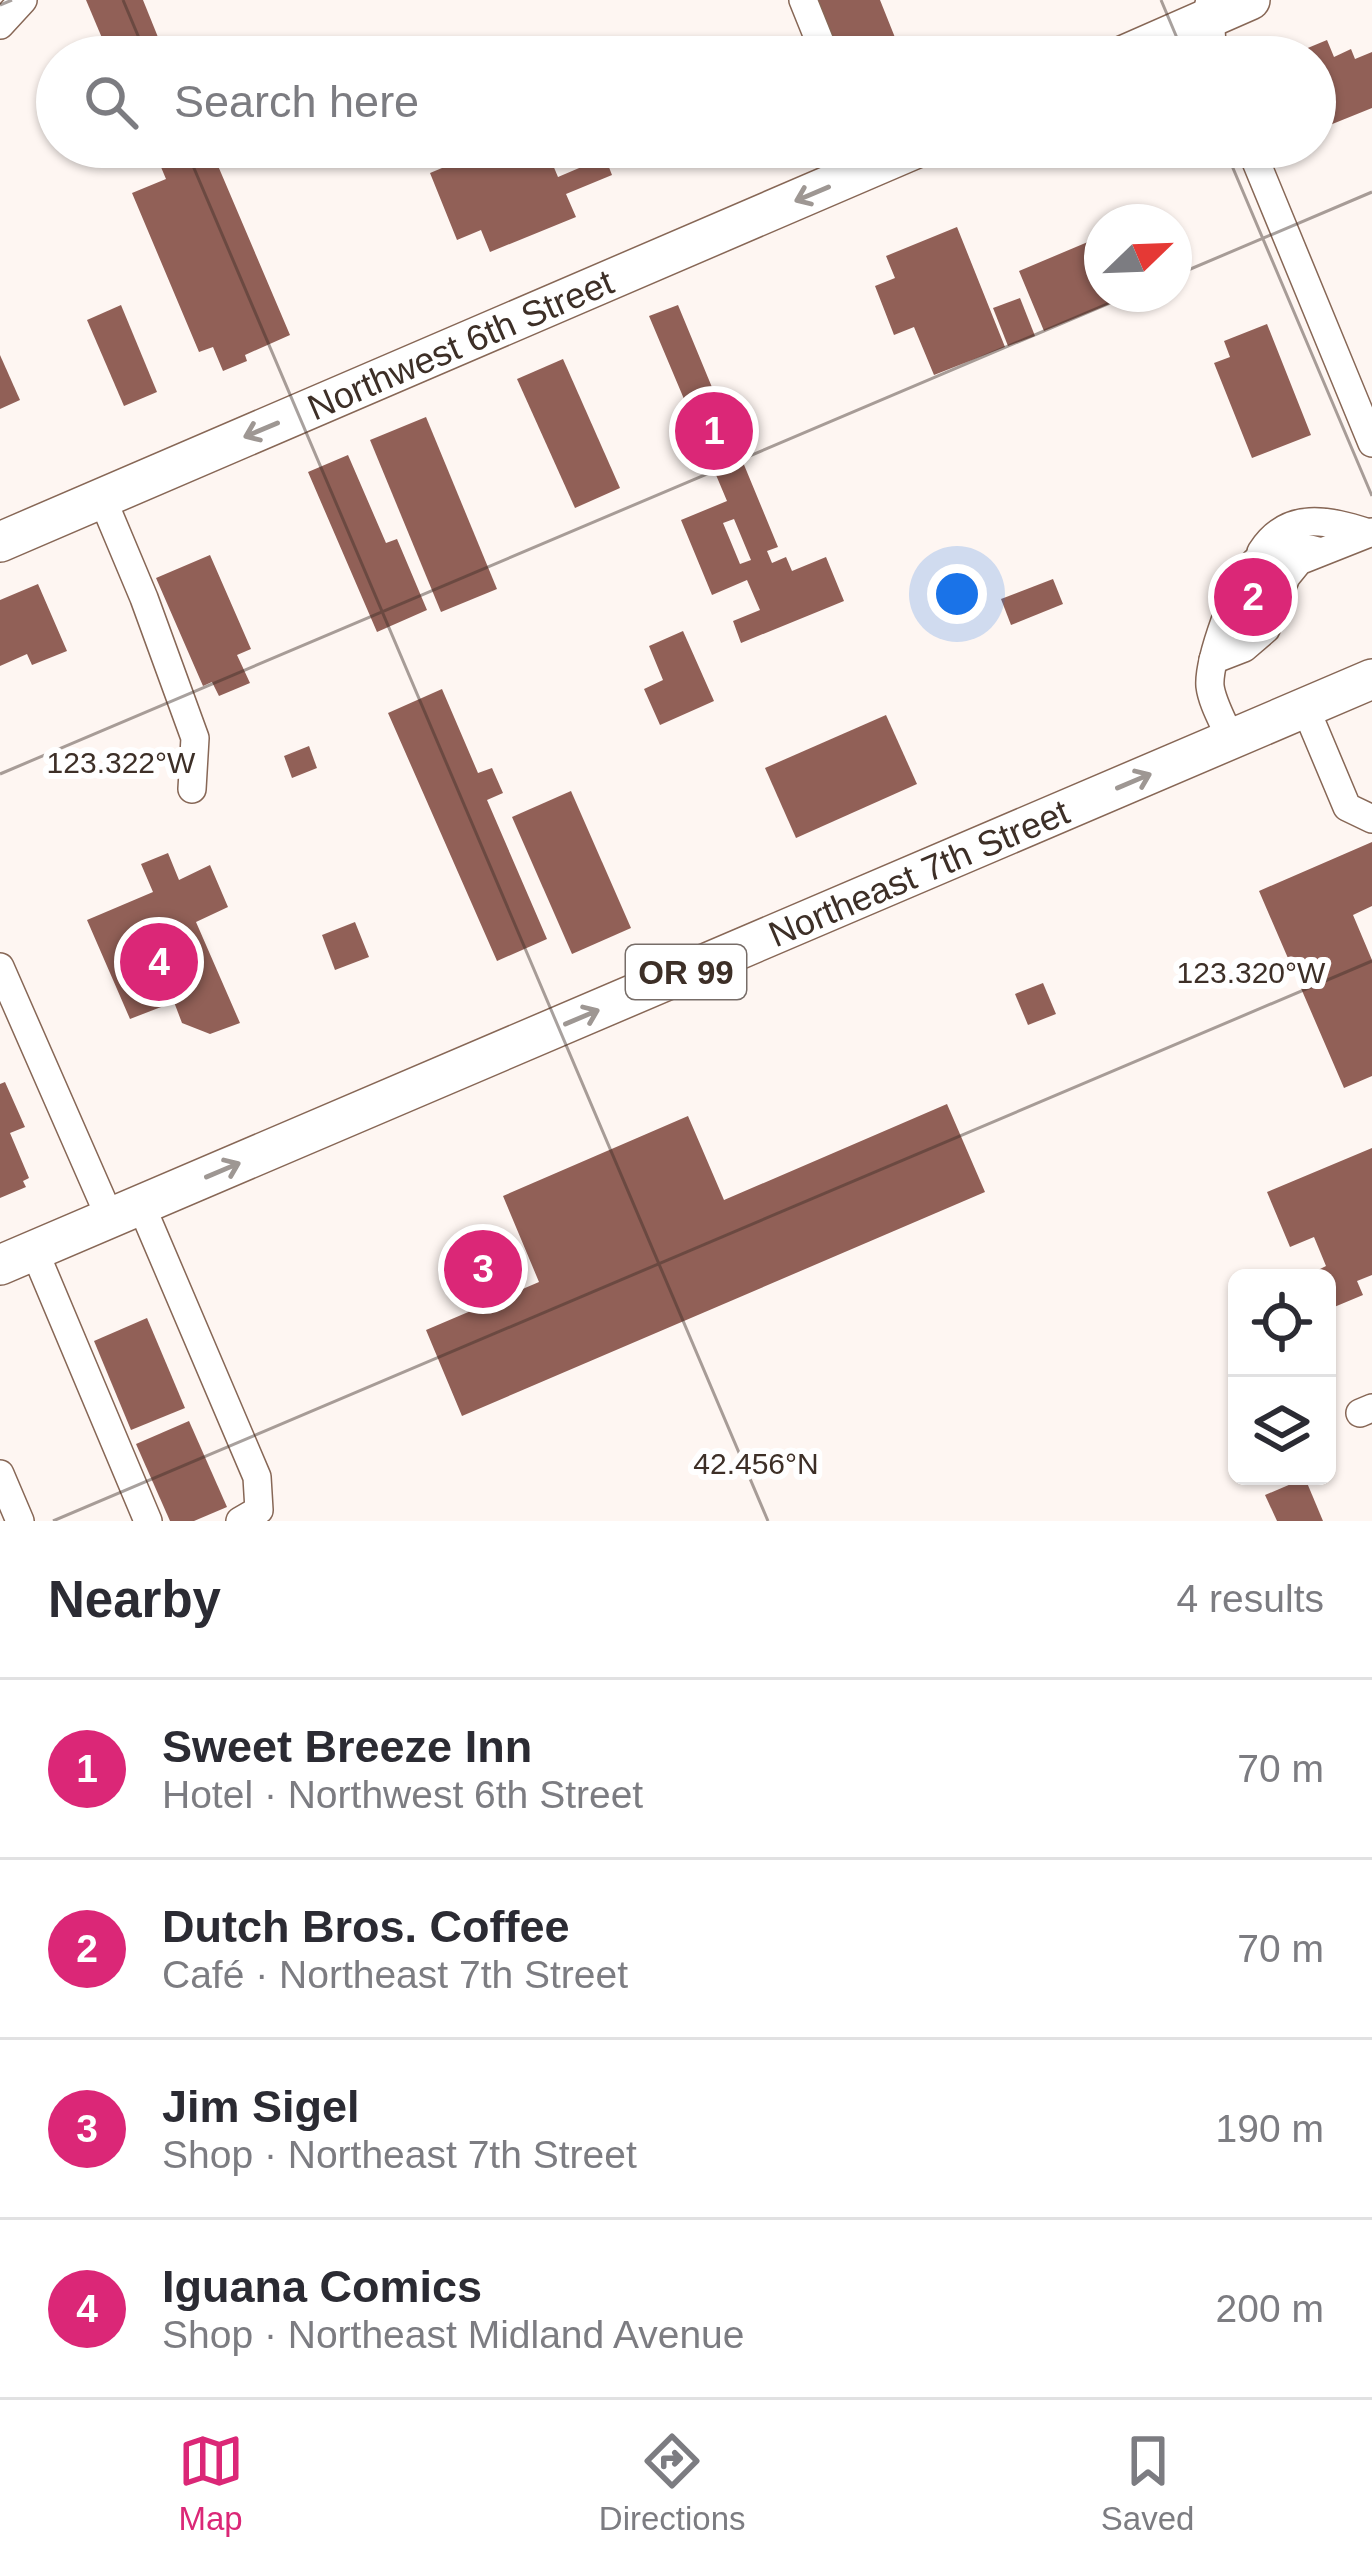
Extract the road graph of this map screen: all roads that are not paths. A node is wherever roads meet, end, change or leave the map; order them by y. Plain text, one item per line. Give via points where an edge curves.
1 (23, 0) edge
2 (803, 0) edge
3 (1250, 0) edge
4 (1209, 9) edge
5 (0, 25) edge
6 (818, 36) edge
7 (1159, 36) edge
8 (857, 168) edge
9 (1259, 168) edge
10 (1372, 442) edge
11 (102, 498) junction
12 (1370, 533) edge
13 (0, 542) edge
14 (1318, 551) junction
15 (1254, 562) junction
16 (1213, 660) junction
17 (1372, 679) edge
18 (1305, 707) junction
19 (1231, 740) junction
20 (192, 789) dead end
21 (1372, 819) edge
22 (0, 967) edge
23 (125, 1211) junction
24 (17, 1258) edge
25 (0, 1474) edge
26 (20, 1521) edge
27 (148, 1521) edge
28 (240, 1521) edge

1 - 5 street
2 - 6 street
3 - 4 highway
4 - 7 highway
8 -> 11 highway, Northwest 6th Street
9 - 10 street
11 - 13 highway, Northwest 6th Street
11 - 20 street via 195,738
12 - 14 street
12 - 15 street via 1336,523 1289,524
14 - 15 street via 1281,547
14 - 16 street via 1286,577 1266,629
15 - 16 street
16 - 19 street via 1210,688
17 - 18 highway, Northeast 7th Street / OR 99
18 - 19 highway, Northeast 7th Street / OR 99
18 - 21 street via 1347,807
23 -> 19 highway, Northeast 7th Street / OR 99
22 - 23 street
23 - 24 highway, Northeast 7th Street / OR 99
23 - 28 street via 256,1477 259,1510
24 - 27 street
25 - 26 street

